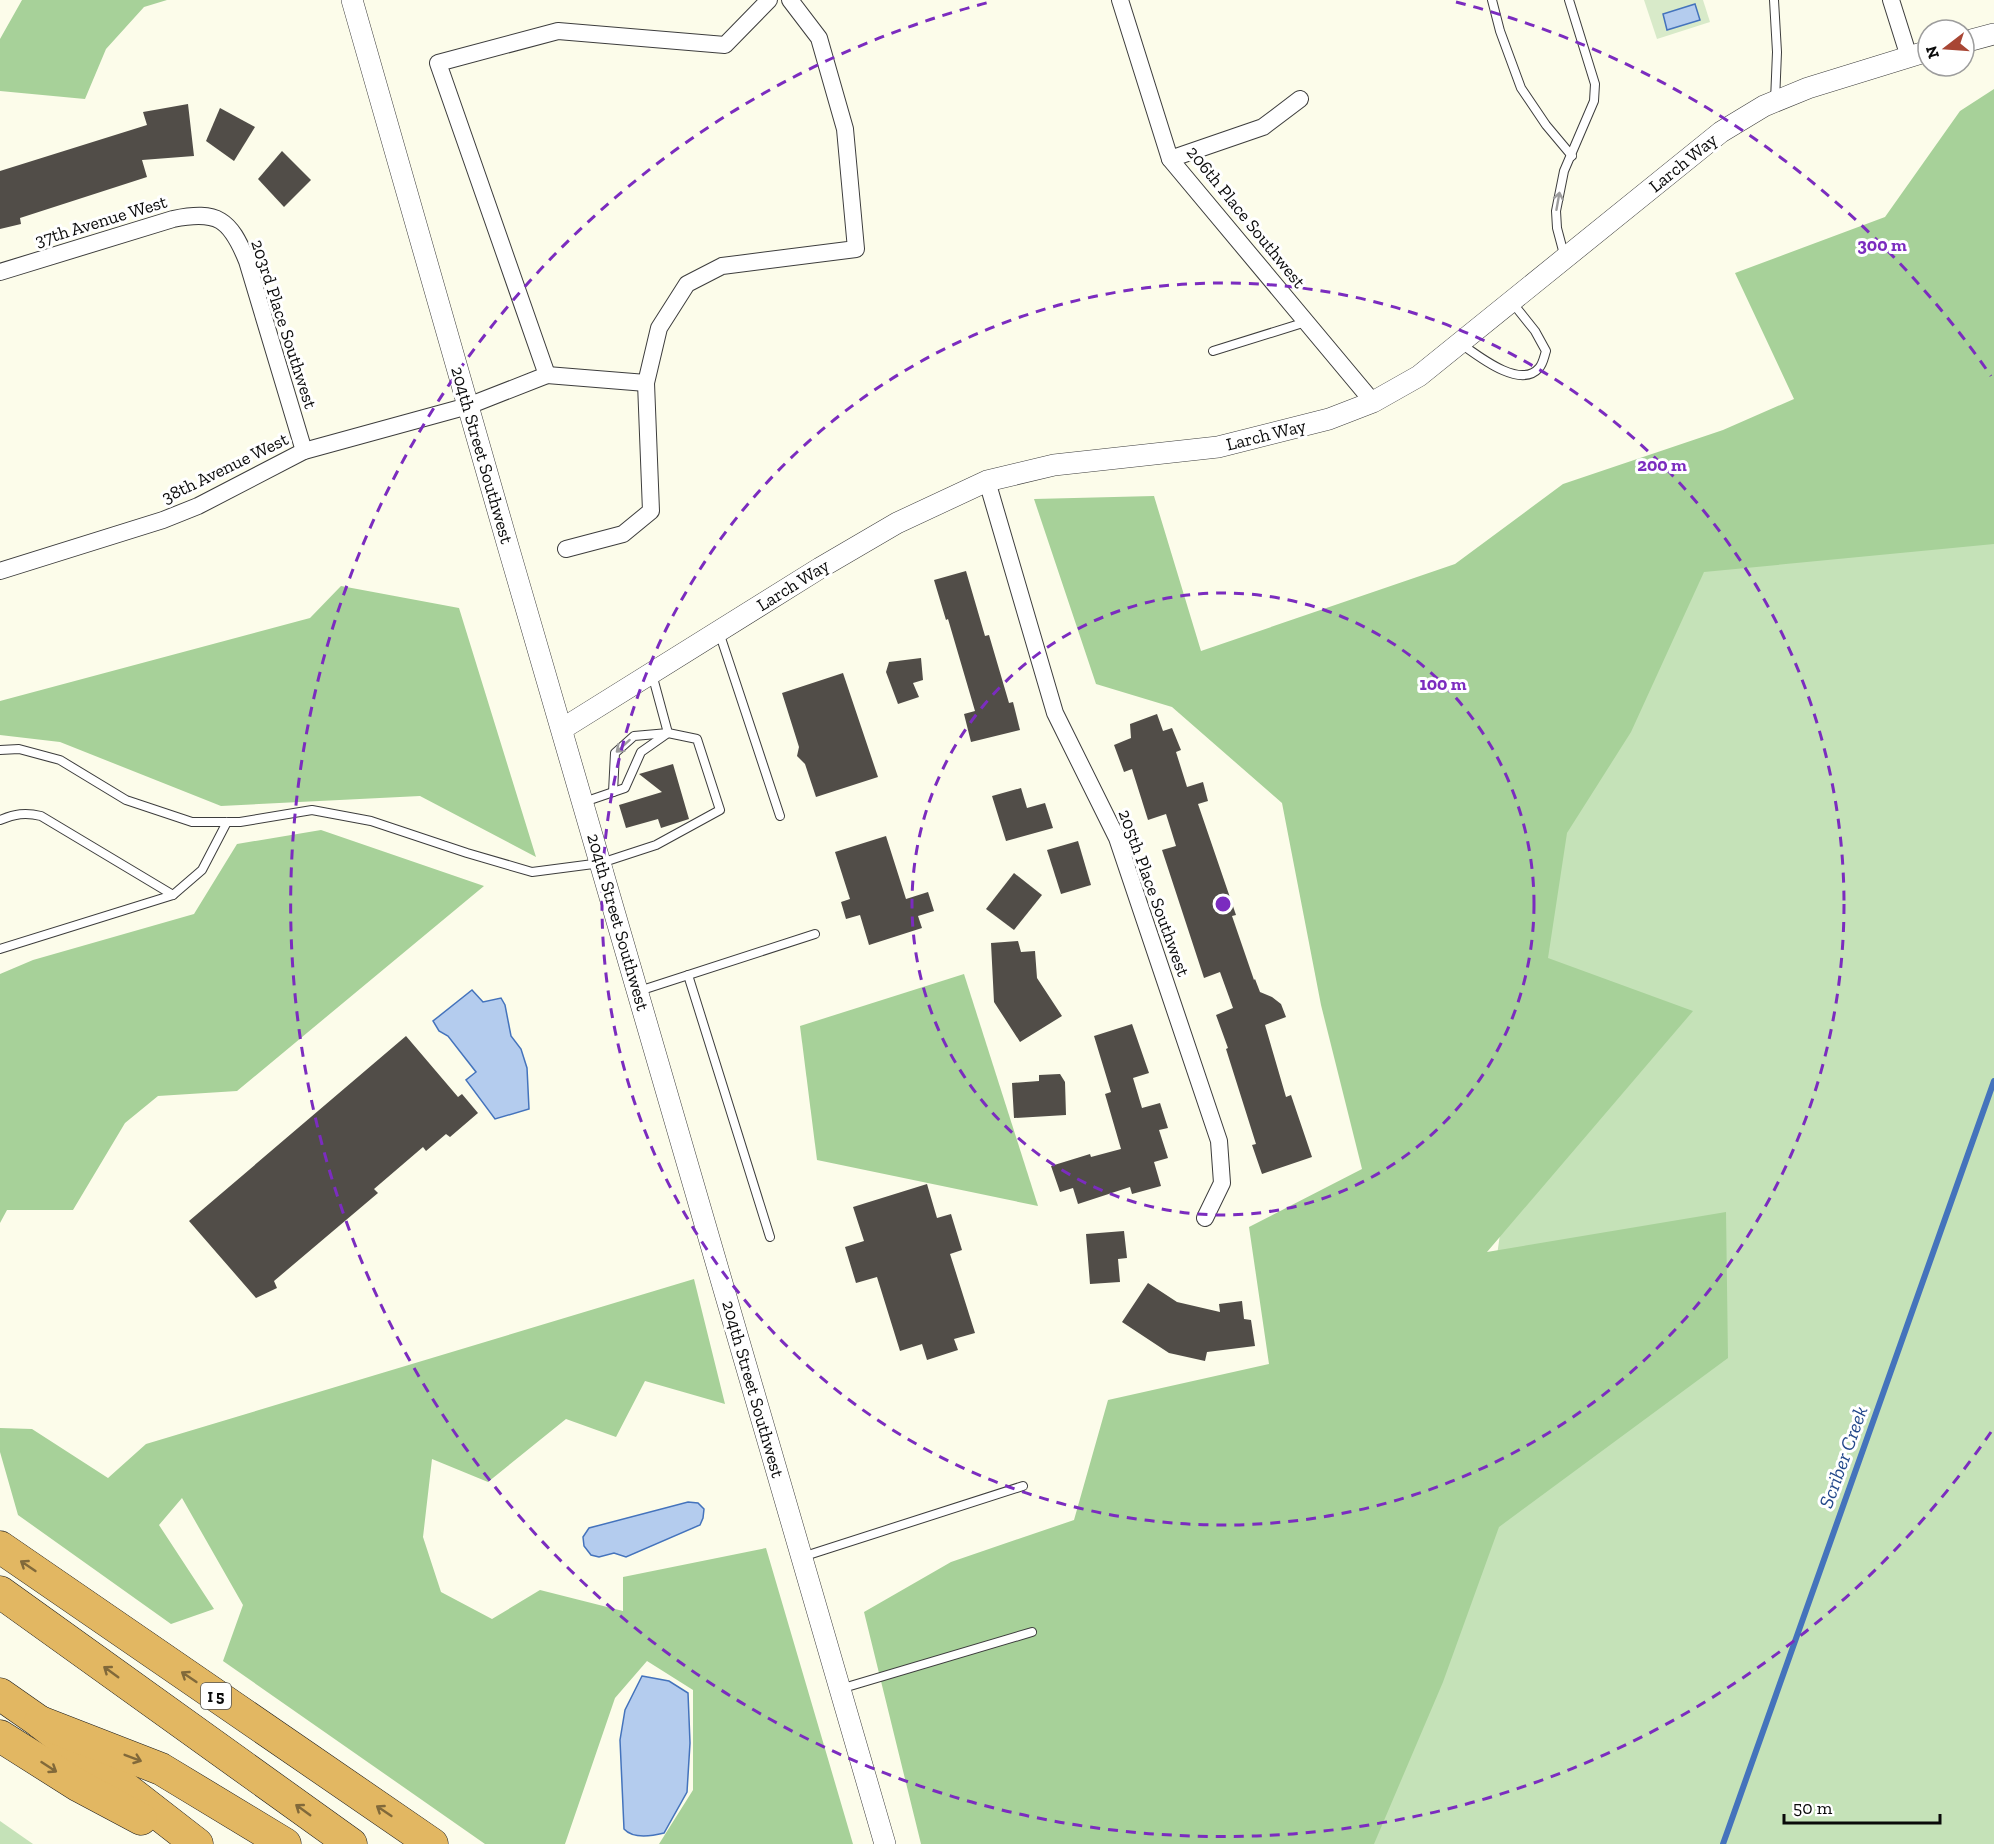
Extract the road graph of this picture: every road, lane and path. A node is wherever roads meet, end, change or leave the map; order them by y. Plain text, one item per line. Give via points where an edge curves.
1 (352, 0) edge
2 (769, 0) edge
3 (790, 0) edge
4 (1120, 0) edge
5 (1492, 0) edge
6 (1569, 0) edge
7 (1774, 0) edge
8 (1891, 0) edge
9 (1994, 34) edge
10 (1976, 39) edge
11 (1916, 50) edge
12 (1916, 55) edge
13 (1300, 99) dead end
14 (1775, 102) junction
15 (1572, 156) junction
16 (1170, 159) junction
17 (215, 217) joint
18 (1565, 258) junction
19 (0, 272) edge
20 (1511, 302) junction
21 (1306, 322) junction
22 (1460, 343) junction
23 (1213, 351) dead end
24 (547, 375) junction
25 (646, 383) junction
26 (1373, 402) junction
27 (468, 406) junction
28 (304, 451) junction
29 (987, 481) junction
30 (567, 549) dead end
31 (0, 571) edge
32 (718, 632) junction
33 (652, 673) junction
34 (562, 729) junction
35 (668, 733) junction
36 (0, 750) edge
37 (613, 792) junction
38 (583, 803) junction
39 (780, 816) dead end
40 (0, 820) edge
41 (227, 822) junction
42 (601, 863) junction
43 (173, 895) junction
44 (815, 934) dead end
45 (0, 949) edge
46 (688, 975) junction
47 (638, 992) junction
48 (1205, 1218) dead end
49 (770, 1237) dead end
50 (1023, 1486) dead end
51 (0, 1547) edge
52 (802, 1557) junction
53 (0, 1592) edge
54 (1032, 1632) dead end
55 (840, 1689) junction
56 (0, 1695) edge
57 (39, 1722) junction
58 (0, 1736) edge
59 (190, 1844) edge
60 (197, 1844) edge
61 (285, 1844) edge
62 (351, 1844) edge
63 (432, 1844) edge
64 (885, 1844) edge

1 - 27 street, 204th Street Southwest
2 - 24 street via 724,45 558,31 438,63
3 - 25 street via 819,38 845,129 856,249 722,266 687,284 659,328
4 - 16 street, 206th Place Southwest
5 - 15 lane via 1521,88
6 - 15 lane via 1595,84 1594,101
7 - 14 lane
8 - 11 street
9 - 10 street
12 - 14 street, Larch Way
13 - 16 street via 1263,127
14 - 18 street, Larch Way via 1721,132
18 -> 15 lane via 1556,211 1564,171
16 - 21 street, 206th Place Southwest
17 - 19 street, 37th Avenue West via 173,219
17 - 28 street, 203rd Place Southwest via 229,227 247,261
18 - 20 street, Larch Way
20 - 22 street, Larch Way
20 - 22 lane via 1546,351 1534,374 1517,375 1500,369
21 - 23 lane
21 - 26 street, 206th Place Southwest
22 - 26 street, Larch Way via 1419,376
24 - 25 street
24 - 27 street, 38th Avenue West
25 - 30 street via 651,511 623,534
26 - 29 street, Larch Way via 1329,419 1218,447 1054,465
27 - 28 street, 38th Avenue West
27 - 34 street, 204th Street Southwest
28 - 31 street, 38th Avenue West via 163,520
29 - 32 street, Larch Way via 897,523
29 - 48 street, 205th Place Southwest via 1055,713 1117,838 1219,1141 1222,1183
32 - 33 street, Larch Way
32 - 39 lane
33 - 34 street, Larch Way
33 - 35 lane
34 - 38 street, 204th Street Southwest
35 - 37 lane via 641,752 626,788
35 -> 37 lane via 634,736 615,753
35 - 42 lane via 697,740 720,810 656,845
36 - 41 lane via 19,749 60,760 126,800 192,822
37 - 38 lane
38 - 42 street, 204th Street Southwest
40 - 43 lane via 17,814 41,816
41 - 42 lane via 312,810 371,822 532,872
41 - 43 lane via 202,870
42 - 47 street, 204th Street Southwest
43 - 45 lane
44 - 46 lane
46 - 47 lane
46 - 49 lane
47 - 52 street, 204th Street Southwest
50 - 52 lane
63 -> 51 highway, I 5
52 - 55 street, 204th Street Southwest
62 -> 53 highway
54 - 55 lane
55 - 64 street, 204th Street Southwest
56 - 57 highway
57 - 60 highway
57 -> 61 highway via 161,1769
58 -> 59 highway via 79,1786

